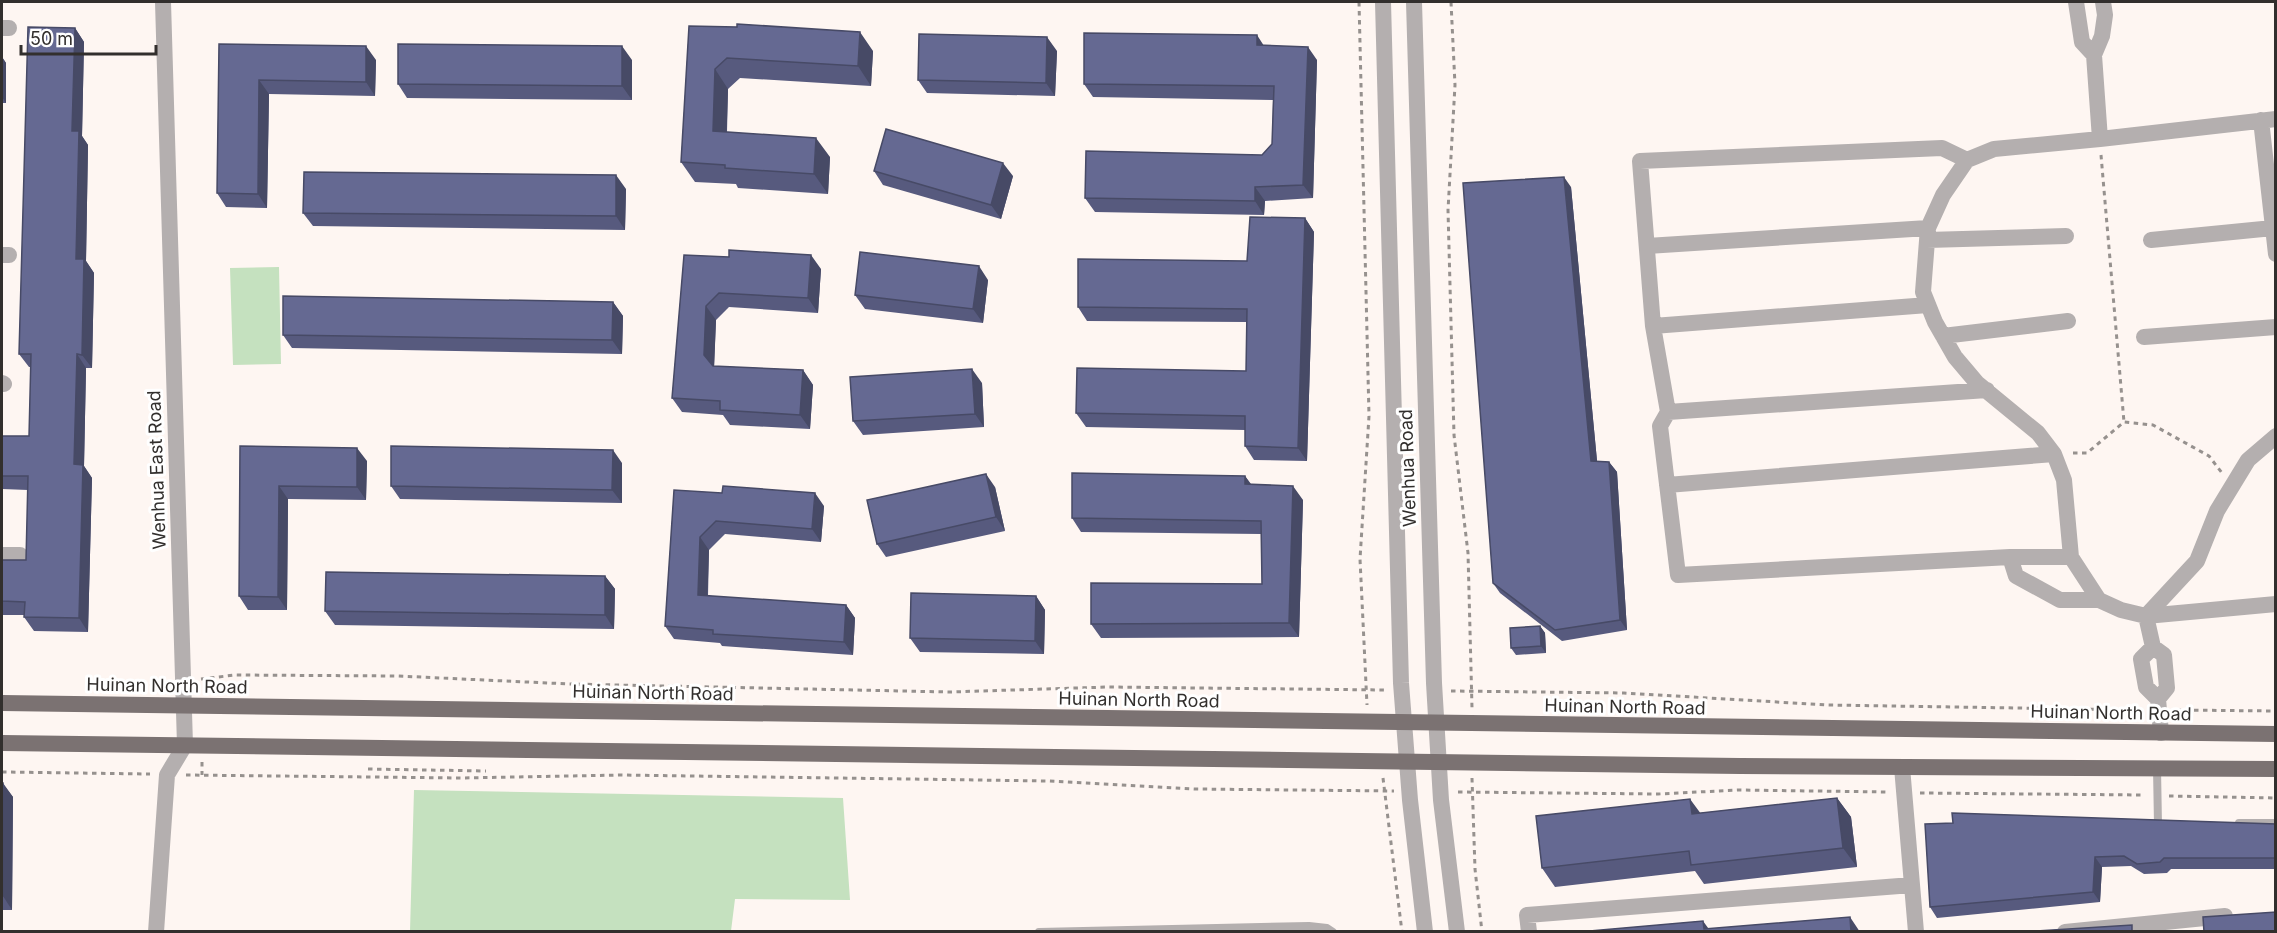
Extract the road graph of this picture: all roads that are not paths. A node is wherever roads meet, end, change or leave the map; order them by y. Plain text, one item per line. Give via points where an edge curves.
1 (163, 2) edge
2 (1383, 2) edge
3 (1414, 2) edge
4 (2076, 2) edge
5 (2103, 2) edge
6 (2094, 55) junction
7 (2268, 119) edge
8 (2100, 139) junction
9 (1967, 160) junction
10 (2273, 228) junction
11 (1928, 234) junction
12 (2066, 236) dead end
13 (2151, 240) dead end
14 (1647, 246) junction
15 (2276, 255) edge
16 (1928, 305) junction
17 (2068, 321) dead end
18 (1653, 326) junction
19 (2276, 327) edge
20 (1943, 336) junction
21 (2144, 337) dead end
22 (1987, 390) junction
23 (1668, 412) junction
24 (2276, 436) edge
25 (2054, 454) junction
26 (1667, 485) junction
27 (2, 555) edge
28 (20, 555) dead end
29 (2010, 557) junction
30 (2071, 557) junction
31 (2099, 600) junction
32 (2276, 604) edge
33 (2146, 616) junction
34 (2, 703) edge
35 (183, 706) junction
36 (1404, 723) junction
37 (1437, 724) junction
38 (2162, 733) junction
39 (2276, 734) edge
40 (2, 743) edge
41 (185, 745) junction
42 (1407, 762) junction
43 (1439, 762) junction
44 (1902, 767) junction
45 (2157, 768) junction
46 (2276, 769) edge
47 (2276, 823) edge
48 (2146, 824) edge
49 (2169, 824) edge
50 (2228, 824) edge
51 (2158, 825) junction
52 (1912, 885) junction
53 (2243, 915) edge
54 (1065, 931) edge
55 (156, 932) edge
56 (1039, 932) edge
57 (1333, 932) edge
58 (1425, 932) edge
59 (1457, 932) edge
60 (1529, 932) edge
61 (1916, 932) edge
62 (2065, 932) edge

1 - 35 street, Wenhua East Road
2 - 36 street, Wenhua Road
3 - 37 street, Wenhua Road
4 - 6 street via 2082,42
5 - 6 street via 2102,36
6 - 8 street
7 - 8 street
7 - 10 street
8 - 9 street via 1994,149
9 - 11 street via 1943,195
9 - 14 street via 1942,148 1640,161
10 - 13 street
10 - 15 street
11 - 12 street
11 - 14 street
11 - 16 street via 1923,292
14 - 18 street
16 - 18 street
16 - 20 street
17 - 20 street
18 - 23 street
19 - 21 street
20 - 22 street via 1955,357
22 - 23 street
22 - 25 street via 2038,433
23 - 26 street via 1660,426
24 - 33 street via 2248,460 2217,511 2197,561
25 - 26 street
25 - 30 street via 2064,480
26 - 29 street via 1678,575
27 - 28 street
29 - 30 street
29 - 31 street via 2016,576 2060,600
30 - 31 street
31 - 33 street
32 - 33 street
33 - 38 street via 2153,647 2142,659 2146,687 2159,705
34 - 35 main road, Huinan North Road
35 - 36 main road, Huinan North Road
35 - 41 street, Wenhua East Road
36 - 37 main road, Huinan North Road
36 - 42 street, Wenhua Road
37 - 38 main road, Huinan North Road
37 - 43 street, Wenhua Road
38 - 39 main road, Huinan North Road
40 - 41 main road
41 - 42 main road
41 - 55 street via 167,775
42 - 43 main road
42 - 58 street, Wenhua Road
43 - 44 main road
43 - 59 street, Wenhua Road
44 - 45 main road
44 - 52 street
45 - 46 main road
45 - 51 lane
47 - 50 lane
48 - 51 lane
49 - 51 lane
52 - 60 street via 1527,915
52 - 61 street
53 - 62 street
54 - 56 lane
54 - 57 lane via 1309,926

